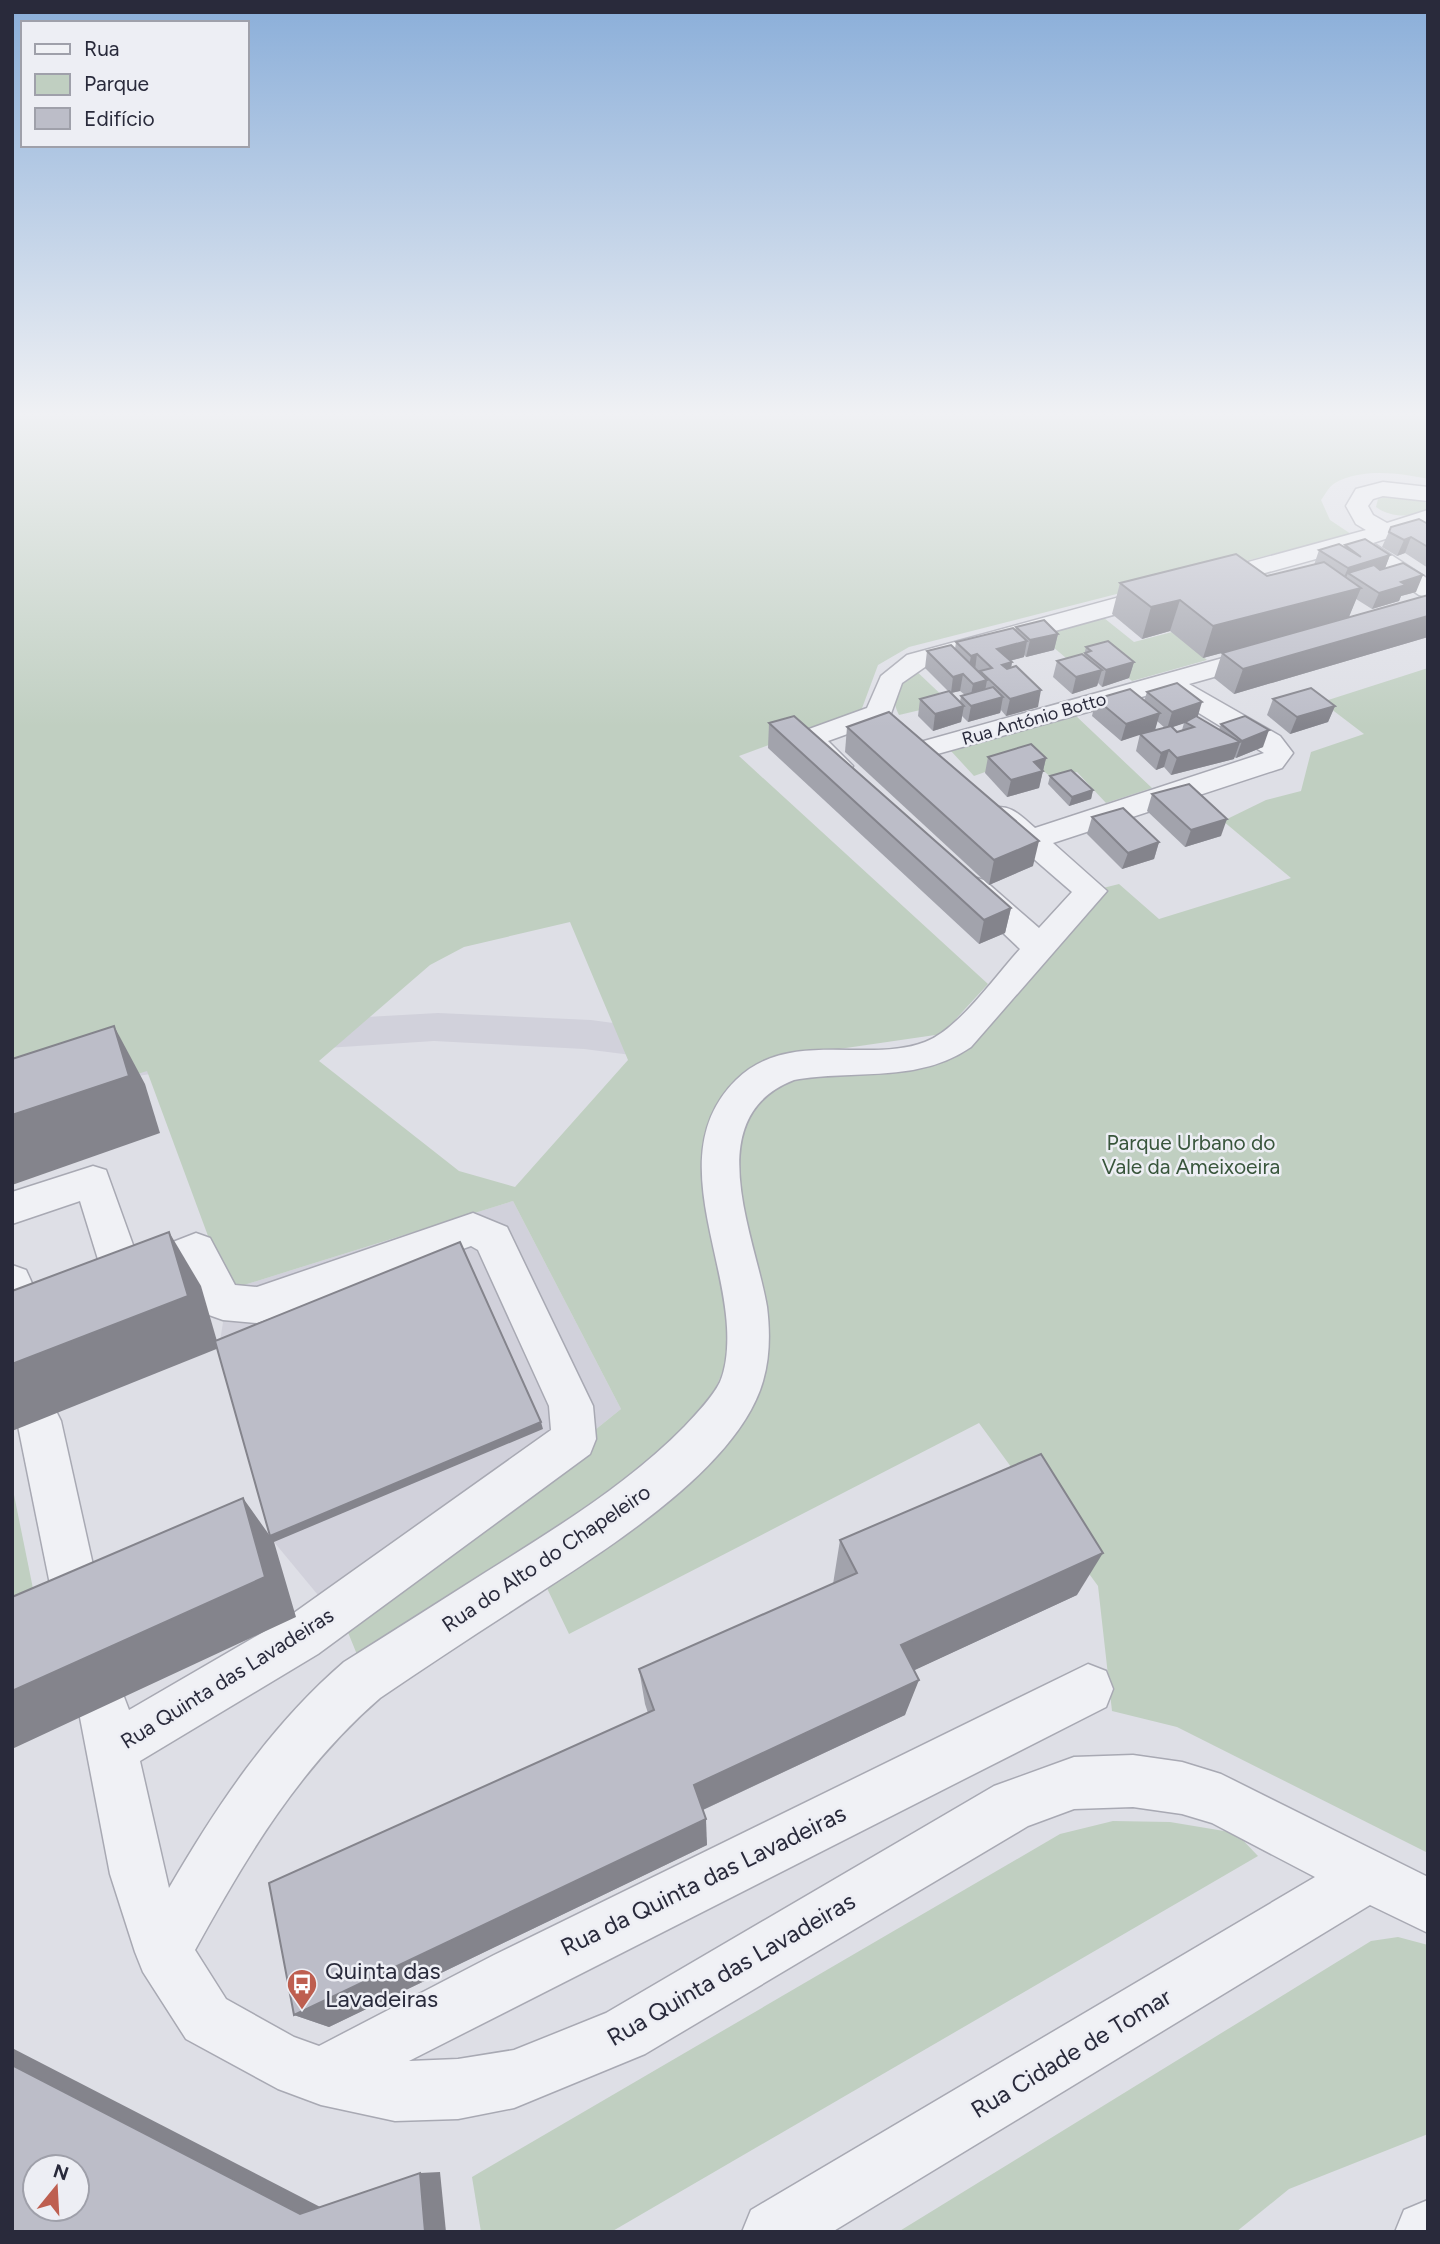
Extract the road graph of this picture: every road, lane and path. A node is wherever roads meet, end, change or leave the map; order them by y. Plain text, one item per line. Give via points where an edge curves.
1 (1363, 518) edge
2 (1426, 518) edge
3 (1395, 528) junction
4 (1428, 538) edge
5 (1355, 541) junction
6 (1423, 602) edge
7 (1284, 648) edge
8 (1167, 682) junction
9 (910, 739) junction
10 (858, 784) edge
11 (976, 795) edge
12 (1030, 840) junction
13 (949, 866) edge
14 (1039, 947) junction
15 (12, 1208) edge
16 (124, 1278) junction
17 (20, 1318) edge
18 (39, 1421) dead end
19 (83, 1627) edge
20 (1088, 1689) dead end
21 (1369, 1875) junction
22 (1428, 1906) edge
23 (163, 1952) junction
24 (321, 2076) junction
25 (773, 2232) edge

1 - 3 street
2 - 3 street
3 - 4 street
3 - 5 street
5 - 6 street
5 - 9 street via 916,661 887,681
7 - 8 street, Rua António Botto
8 - 9 street, Rua António Botto
8 - 12 street via 1270,742 1279,752 1272,762
9 - 10 street via 808,738
11 - 12 street, Rua do Alto do Chapeleiro
12 - 14 street, Rua do Alto do Chapeleiro via 1091,891
13 - 14 street
14 - 23 street, Rua do Alto do Chapeleiro via 959,1038 936,1052 800,1064 772,1073 749,1089 730,1114 721,1142 719,1178 744,1292 748,1339 741,1383 719,1418 679,1464 628,1508 334,1701 305,1733 219,1853
15 - 16 street via 93,1181
16 - 17 street, Rua Quinta das Lavadeiras
16 - 23 street, Rua Quinta das Lavadeiras via 197,1250 223,1302 257,1305 473,1229 493,1239 571,1406 573,1439 301,1637 106,1728 137,1874
18 - 19 street
20 - 24 street, Rua da Quinta das Lavadeiras
21 - 22 street, Rua Quinta das Lavadeiras
21 - 24 street, Rua Quinta das Lavadeiras via 1221,1800 1133,1780 1074,1783 1013,1805 625,2034 514,2079 458,2089 395,2091
21 - 25 street, Rua Cidade de Tomar
23 - 24 street, Rua Quinta das Lavadeiras via 206,2019 278,2060

